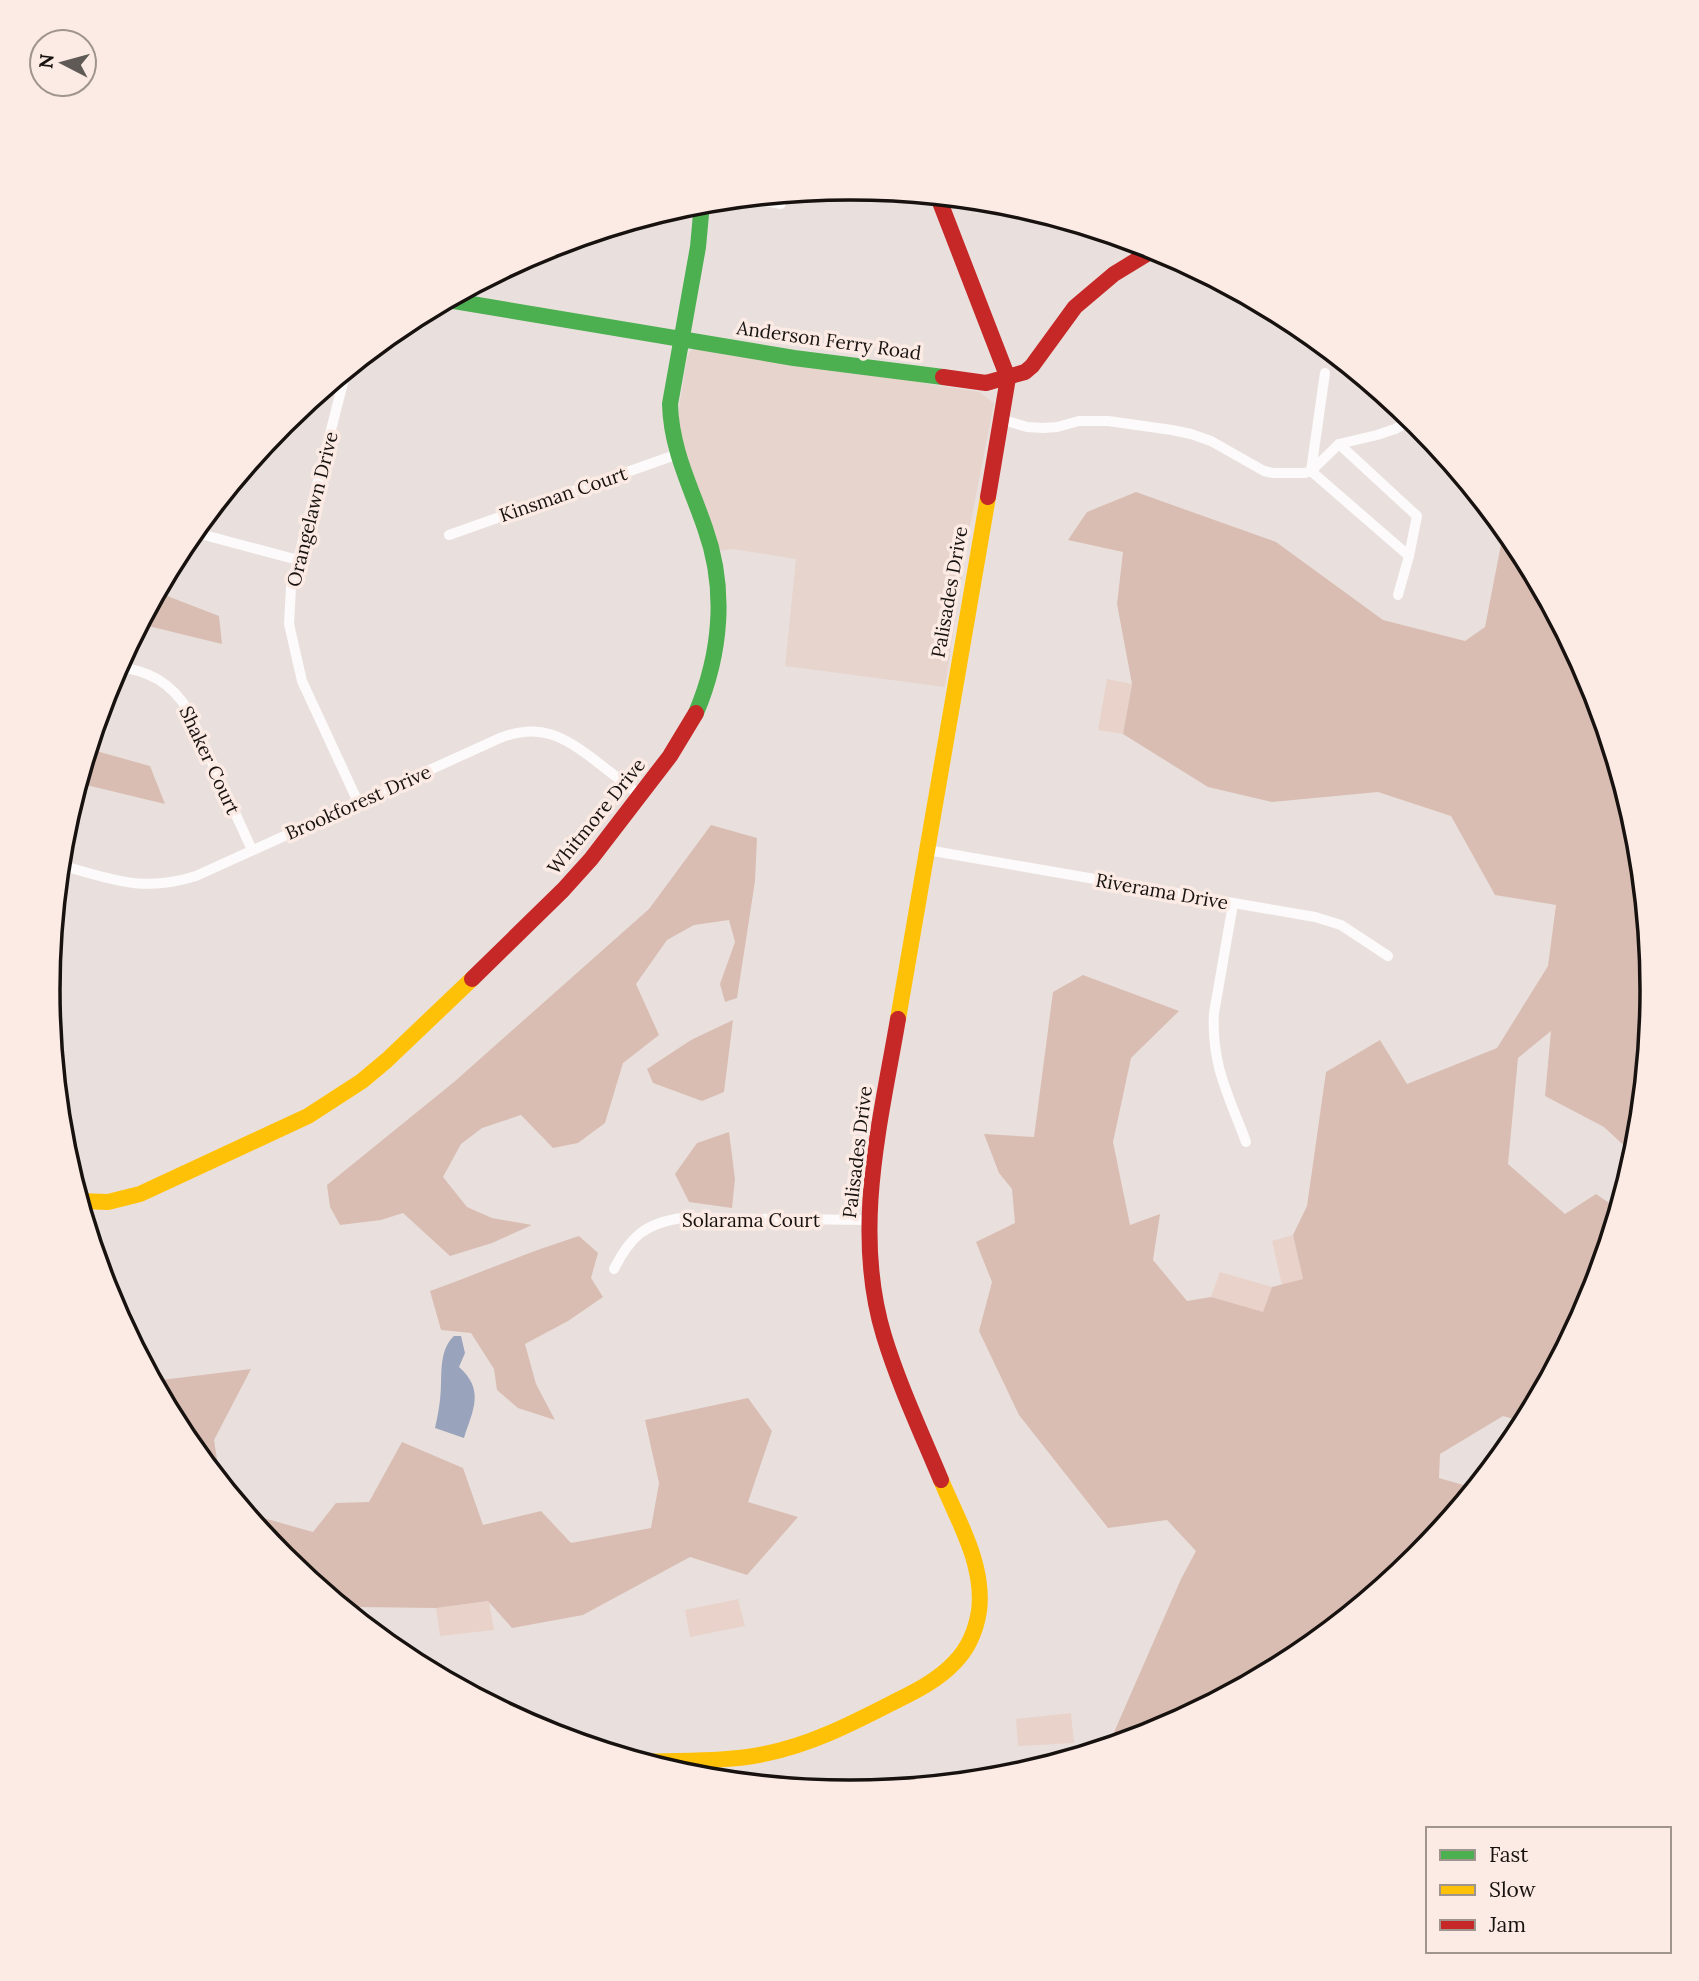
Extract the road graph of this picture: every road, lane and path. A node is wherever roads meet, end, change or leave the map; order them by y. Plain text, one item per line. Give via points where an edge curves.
1 (942, 206) edge
2 (701, 215) edge
3 (1142, 257) edge
4 (462, 302) edge
5 (682, 339) junction
6 (1325, 373) dead end
7 (1008, 378) junction
8 (342, 386) edge
9 (1000, 419) junction
10 (1401, 426) edge
11 (1339, 444) junction
12 (678, 454) junction
13 (1311, 471) junction
14 (449, 534) dead end
15 (205, 535) edge
16 (1409, 556) junction
17 (298, 560) junction
18 (1398, 595) dead end
19 (128, 669) edge
20 (640, 795) junction
21 (358, 802) junction
22 (252, 850) junction
23 (927, 850) junction
24 (69, 868) edge
25 (1233, 904) junction
26 (1388, 956) dead end
27 (1246, 1142) dead end
28 (88, 1201) edge
29 (868, 1220) junction
30 (614, 1269) dead end
31 (675, 1761) edge

1 - 7 street
2 - 5 street, Whitmore Drive
3 - 7 street, Anderson Ferry Road via 1092,292 1068,314 1032,366
4 - 5 street, Anderson Ferry Road
5 - 7 street, Anderson Ferry Road via 986,383
5 - 12 street, Whitmore Drive via 669,417
6 - 13 street
7 - 9 street, Palisades Drive
8 - 17 street, Orangelawn Drive
9 - 13 street via 1043,428 1079,421 1162,428 1211,441 1264,471
9 - 23 street, Palisades Drive
10 - 11 street
11 - 13 street
11 - 16 street via 1417,516
12 - 14 street, Kinsman Court
12 - 20 street, Whitmore Drive via 717,575 715,653 689,726
13 - 16 street
15 - 17 street
16 - 18 street
17 - 21 street, Orangelawn Drive via 289,624 299,671
19 - 22 street, Shaker Court via 161,680 181,698
20 - 21 street, Brookforest Drive via 573,744 554,734 523,731 500,737
20 - 28 street, Whitmore Drive via 563,890 362,1081 308,1116 140,1194
21 - 22 street, Brookforest Drive
22 - 24 street, Brookforest Drive via 196,876 160,885 124,883
23 - 25 street, Riverama Drive
23 - 29 street, Palisades Drive
25 - 26 street, Riverama Drive via 1329,920
25 - 27 street via 1213,1032 1219,1072
29 - 30 street, Solarama Court via 668,1220 632,1238
29 - 31 street, Palisades Drive via 872,1280 883,1334 976,1564 980,1608 975,1628 963,1653 944,1673 840,1730 761,1755

